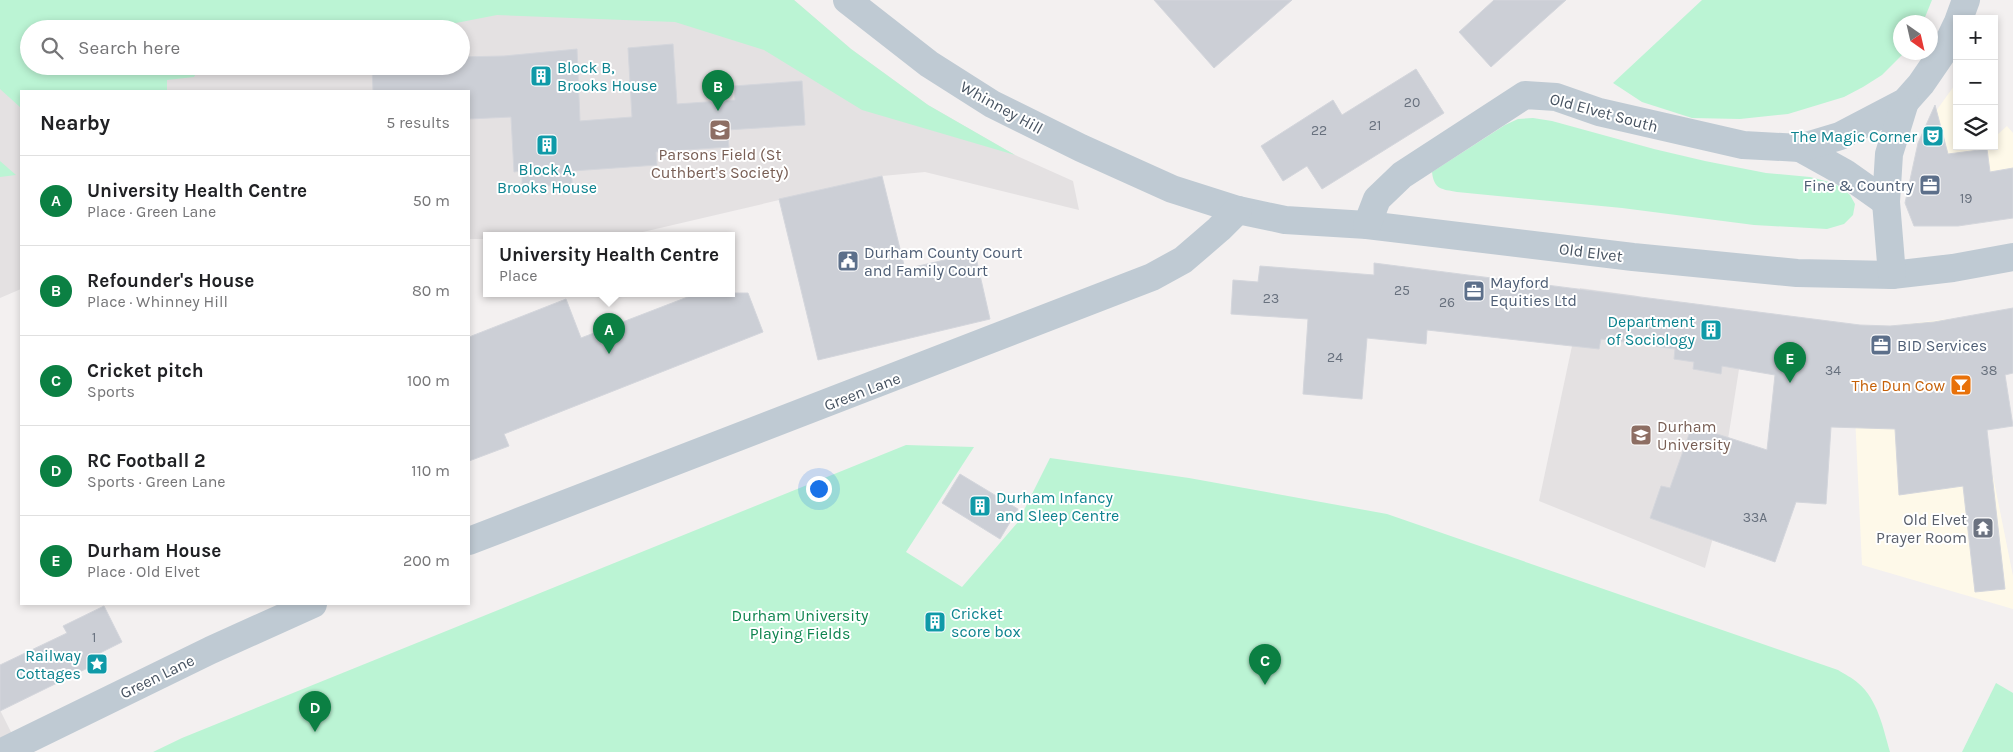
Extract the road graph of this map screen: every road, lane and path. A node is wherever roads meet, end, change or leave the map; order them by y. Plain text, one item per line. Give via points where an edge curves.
1 (847, 0) edge
2 (1966, 0) edge
3 (1960, 15) edge
4 (1953, 32) edge
5 (1905, 102) junction
6 (1800, 148) junction
7 (1172, 189) joint
8 (1886, 202) junction
9 (1238, 210) junction
10 (1367, 225) junction
11 (2013, 257) edge
12 (1892, 275) junction
13 (470, 541) edge
14 (312, 605) edge
15 (2, 752) edge

1 - 7 street, Whinney Hill via 929,64 992,104
2 - 3 street
4 - 5 street, Old Elvet South via 1921,84
5 - 6 street, Old Elvet South via 1840,136
5 - 8 street, Old Elvet South via 1889,154
6 - 8 street, Old Elvet South via 1845,173
6 - 10 street, Old Elvet South via 1743,145 1600,112 1556,97 1525,95 1402,175 1377,199
7 - 9 street, Old Elvet
8 - 12 street, Old Elvet South
9 - 10 street, Old Elvet via 1285,220
9 - 13 street, Green Lane via 1183,260 1152,277
10 - 12 street, Old Elvet via 1797,273
11 - 12 street, Old Elvet
14 - 15 street, Green Lane via 211,650

